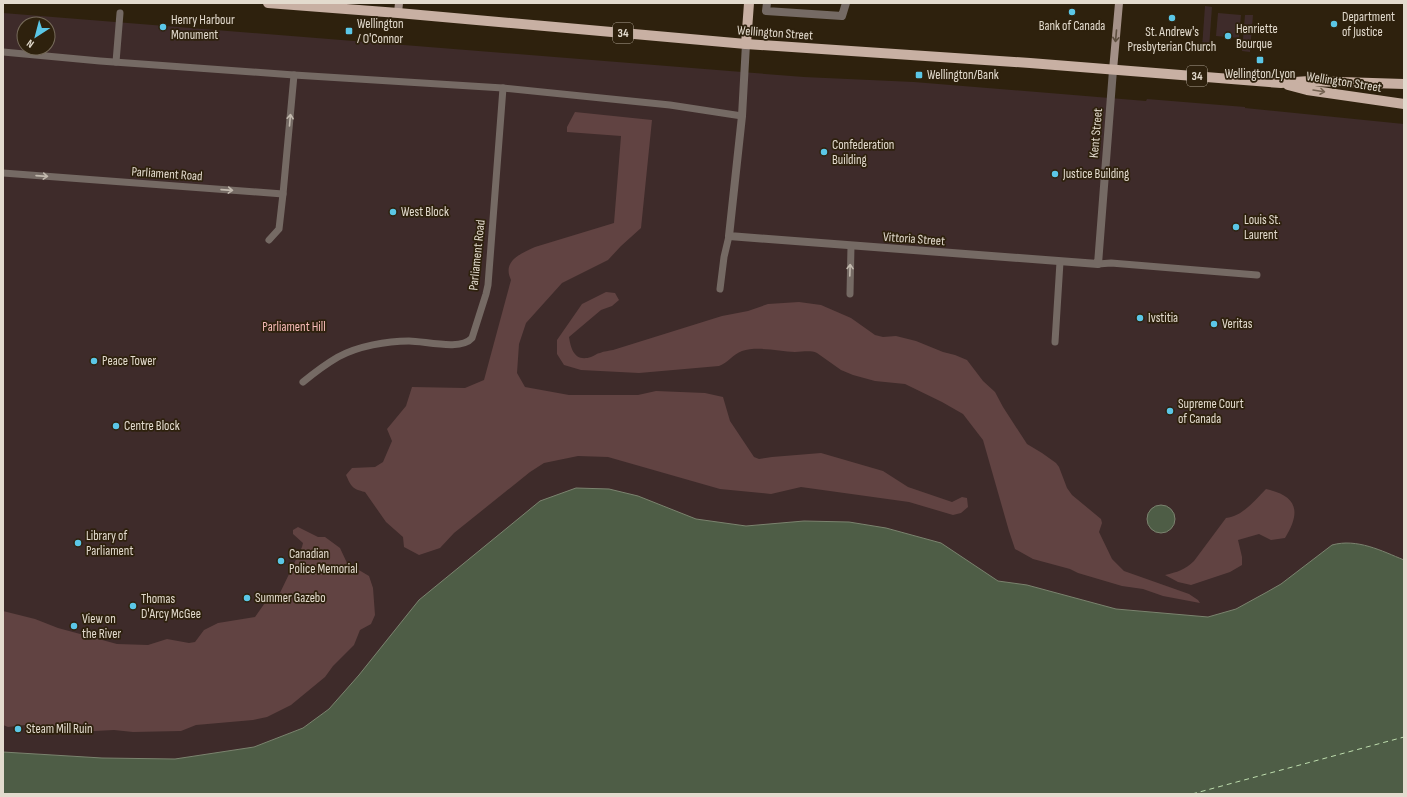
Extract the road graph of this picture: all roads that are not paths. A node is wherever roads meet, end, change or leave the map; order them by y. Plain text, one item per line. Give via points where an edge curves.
1 (268, 3) edge
2 (749, 3) edge
3 (767, 3) edge
4 (846, 3) edge
5 (1120, 3) edge
6 (399, 8) edge
7 (120, 13) dead end
8 (746, 44) junction
9 (3, 52) edge
10 (116, 62) junction
11 (1113, 70) junction
12 (294, 75) junction
13 (1281, 83) junction
14 (1404, 84) edge
15 (503, 88) junction
16 (1404, 104) edge
17 (742, 116) junction
18 (3, 173) edge
19 (283, 194) junction
20 (729, 236) junction
21 (269, 240) dead end
22 (851, 246) junction
23 (1060, 262) junction
24 (1098, 264) junction
25 (1257, 275) dead end
26 (720, 289) dead end
27 (850, 294) dead end
28 (1056, 342) dead end
29 (303, 382) dead end

1 - 6 main road, Wellington Street / 34
2 - 8 main road
3 - 4 street via 766,11 842,16
5 -> 11 main road, Kent Street
6 - 8 main road, Wellington Street / 34
7 - 10 lane
8 - 11 main road, Wellington Street / 34
8 - 17 street
9 - 10 lane
10 - 12 lane
11 - 13 main road, Wellington Street / 34
11 - 24 street, Kent Street
12 - 15 lane
19 -> 12 lane
13 - 14 main road, Wellington Street / 34 via 1309,81
13 -> 16 main road, Wellington Street / 34 via 1307,90
15 - 17 lane via 670,105
15 - 29 lane, Parliament Road via 488,285 472,338 460,344 386,342 339,357
17 - 20 street
18 -> 19 lane, Parliament Road
19 - 21 lane via 279,229
20 - 22 street, Vittoria Street
20 - 26 lane
22 - 23 street, Vittoria Street
27 -> 22 lane
23 - 24 street, Vittoria Street
23 - 28 lane
24 - 25 lane

